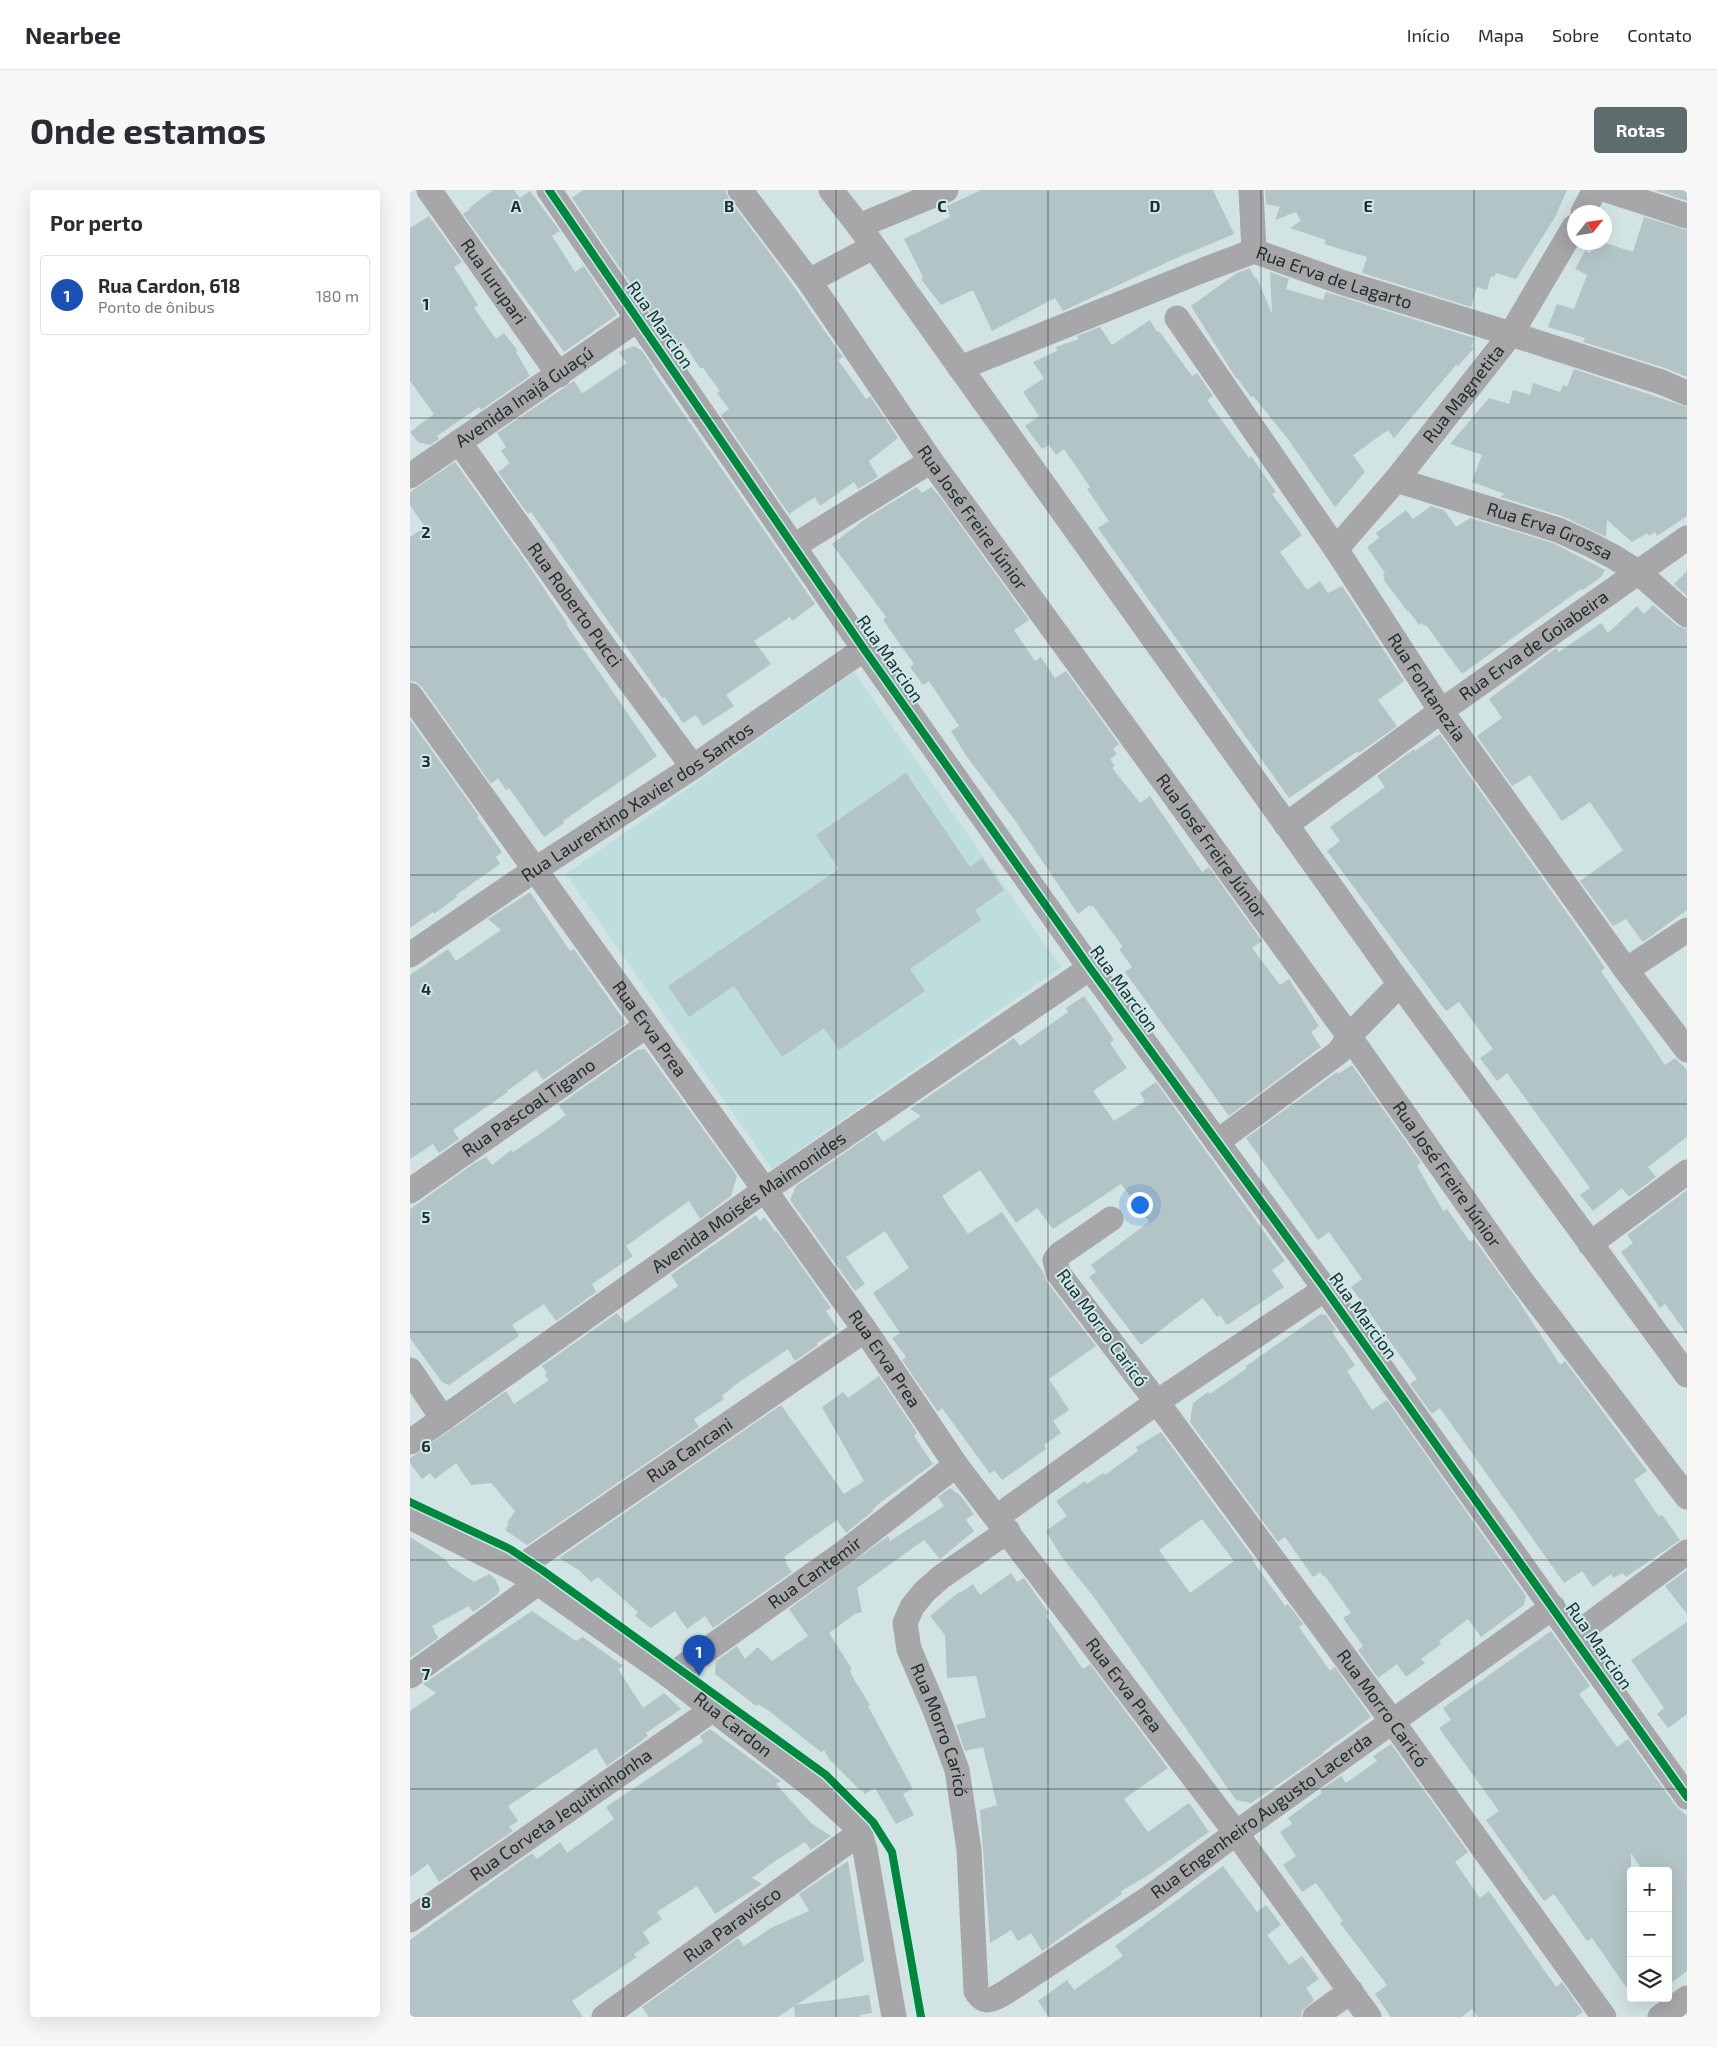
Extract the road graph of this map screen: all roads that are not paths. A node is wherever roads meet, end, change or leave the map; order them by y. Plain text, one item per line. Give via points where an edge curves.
1 (429, 190) edge
2 (549, 190) edge
3 (740, 190) edge
4 (831, 190) edge
5 (946, 190) edge
6 (1251, 190) edge
7 (1595, 190) edge
8 (1607, 190) edge
9 (1587, 205) edge
10 (1687, 216) edge
11 (866, 236) junction
12 (1567, 239) edge
13 (1254, 252) junction
14 (809, 281) junction
15 (1177, 318) dead end
16 (638, 319) junction
17 (1511, 334) junction
18 (960, 368) junction
19 (559, 374) junction
20 (1687, 393) edge
21 (459, 442) junction
22 (931, 461) junction
23 (414, 465) edge
24 (1396, 480) junction
25 (1687, 538) edge
26 (794, 546) junction
27 (1336, 549) junction
28 (1639, 574) junction
29 (1687, 615) edge
30 (864, 649) junction
31 (410, 695) edge
32 (1441, 711) junction
33 (693, 767) junction
34 (1286, 825) junction
35 (536, 869) junction
36 (1687, 930) edge
37 (410, 954) edge
38 (1090, 968) junction
39 (1626, 970) junction
40 (1400, 984) junction
41 (646, 1026) junction
42 (1350, 1036) junction
43 (1687, 1050) edge
44 (1217, 1142) junction
45 (1687, 1172) edge
46 (410, 1190) edge
47 (765, 1190) junction
48 (1111, 1219) dead end
49 (1590, 1244) junction
50 (1325, 1289) junction
51 (865, 1330) junction
52 (410, 1370) edge
53 (1687, 1375) edge
54 (1157, 1402) junction
55 (443, 1419) junction
56 (410, 1442) edge
57 (956, 1465) junction
58 (1687, 1498) edge
59 (410, 1517) edge
60 (1002, 1524) junction
61 (1687, 1552) edge
62 (516, 1570) junction
63 (538, 1583) junction
64 (1553, 1607) junction
65 (1574, 1636) junction
66 (410, 1676) edge
67 (670, 1676) junction
68 (712, 1710) junction
69 (1392, 1721) junction
70 (1687, 1797) edge
71 (860, 1833) junction
72 (1236, 1833) junction
73 (410, 1920) edge
74 (975, 1979) joint
75 (1351, 1991) junction
76 (1687, 1998) edge
77 (604, 2017) edge
78 (894, 2017) edge
79 (1315, 2017) edge
80 (1369, 2017) edge
81 (1604, 2017) edge
82 (1660, 2017) edge

1 - 19 street, Rua Iurupari
2 - 16 street, Rua Marcion
3 - 14 street, Rua José Freire Júnior
4 - 11 street
5 - 11 street
6 - 13 street
7 - 9 street
8 - 10 street
11 - 14 street
11 - 18 street
12 - 17 street, Rua Magnetita
13 - 17 street, Rua Erva de Lagarto
13 - 18 street, Rua Erva de Lagarto
14 - 22 street, Rua José Freire Júnior
15 - 27 street, Rua Fontanezia
16 - 19 street, Avenida Inajá Guaçú
16 - 26 street, Rua Marcion
17 - 20 street, Rua Erva de Lagarto
17 - 24 street, Rua Magnetita
18 - 34 street
19 - 21 street, Avenida Inajá Guaçú
21 - 23 street, Avenida Inajá Guaçú
21 - 33 street, Rua Roberto Pucci
22 - 26 street
22 - 42 street, Rua José Freire Júnior
24 - 27 street, Rua Magnetita
24 - 28 street, Rua Erva Grossa via 1558,530 1614,557
25 - 28 street, Rua Erva de Goiabeira
26 - 30 street, Rua Marcion
27 - 32 street, Rua Fontanezia
28 - 29 street, Rua Erva Grossa
28 - 32 street, Rua Erva de Goiabeira
30 - 33 street, Rua Laurentino Xavier dos Santos
30 - 38 street, Rua Marcion
31 - 35 street, Rua Erva Prea
32 - 34 street, Rua Erva de Goiabeira
32 - 39 street, Rua Fontanezia
33 - 35 street, Rua Laurentino Xavier dos Santos
34 - 40 street
35 - 37 street, Rua Laurentino Xavier dos Santos
35 - 41 street, Rua Erva Prea
36 - 39 street
38 - 44 street, Rua Marcion
38 - 47 street, Avenida Moisés Maimonides
39 - 43 street, Rua Fontanezia
40 - 42 street
40 - 49 street
41 - 46 street, Rua Pascoal Tigano
41 - 47 street, Rua Erva Prea
42 - 44 street via 1339,1052
42 - 58 street, Rua José Freire Júnior via 1521,1280
44 - 50 street, Rua Marcion
45 - 49 street
47 - 51 street, Rua Erva Prea
47 - 55 street, Avenida Moisés Maimonides
48 - 54 street, Rua Morro Caricó via 1060,1254 1055,1266
49 - 53 street
50 - 54 street, Rua Morro Caricó
50 - 64 street, Rua Marcion
51 - 57 street, Rua Erva Prea
51 - 62 street, Rua Cancani
52 - 55 street
54 - 60 street, Rua Morro Caricó
54 - 69 street, Rua Morro Caricó
55 - 56 street, Avenida Moisés Maimonides
57 - 60 street, Rua Erva Prea
57 - 67 street, Rua Cantemir via 842,1554
59 - 62 street, Rua Cardon
60 - 72 street, Rua Erva Prea
60 - 74 street, Rua Morro Caricó via 924,1592 905,1623 909,1649 957,1770 969,1850
61 - 65 street
62 - 63 street, Rua Cardon
63 - 66 street
63 - 67 street, Rua Cardon
64 - 65 street, Rua Marcion
64 - 69 street, Rua Engenheiro Augusto Lacerda
65 - 70 street, Rua Marcion
67 - 68 street, Rua Cardon
68 - 71 street, Rua Cardon via 839,1808
68 - 73 street, Rua Corveta Jequitinhonha
69 - 72 street, Rua Engenheiro Augusto Lacerda
69 - 81 street, Rua Morro Caricó
71 - 77 street, Rua Paravisco
71 - 78 street, Rua Cardon
72 - 74 street, Rua Engenheiro Augusto Lacerda via 1149,1898 1006,1992 985,2001 976,1991
72 - 75 street, Rua Erva Prea
75 - 79 street
75 - 80 street, Rua Erva Prea
76 - 82 street

